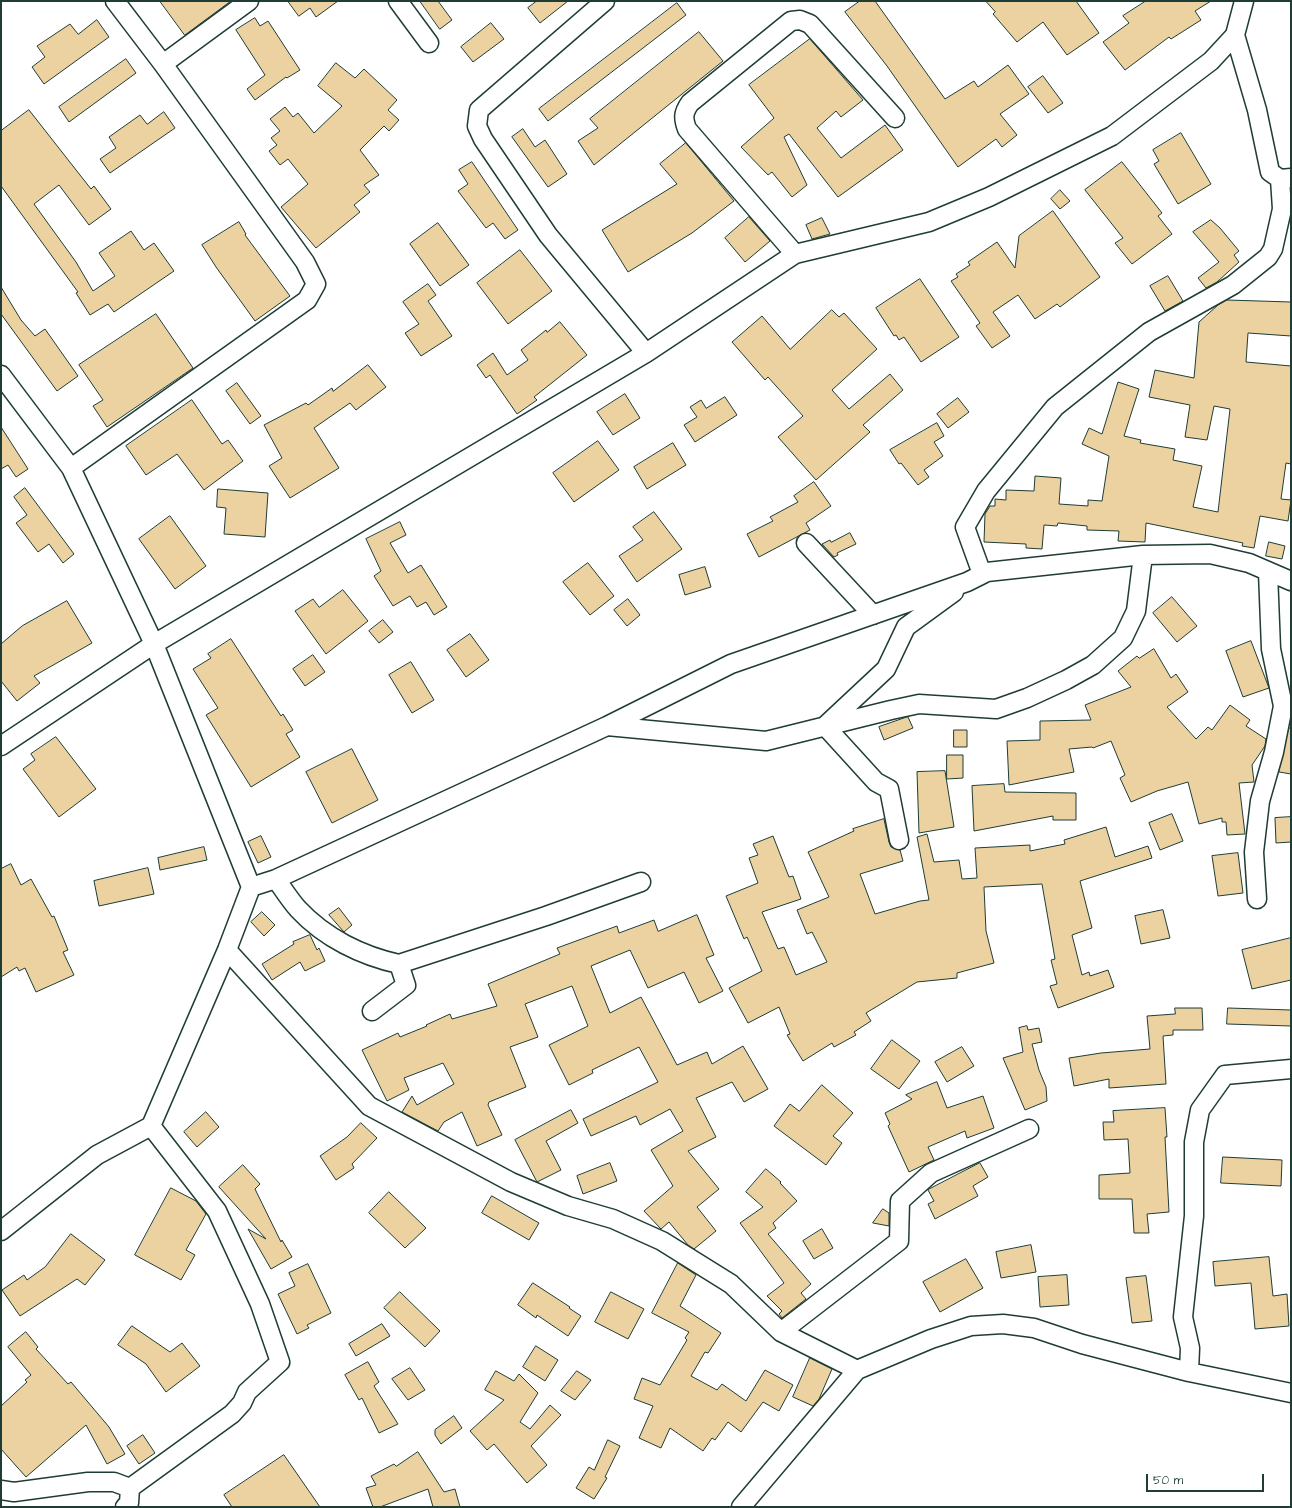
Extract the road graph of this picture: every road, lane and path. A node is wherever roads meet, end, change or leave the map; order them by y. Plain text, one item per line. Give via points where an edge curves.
1 (115, 1) edge
2 (249, 1) edge
3 (398, 1) edge
4 (605, 1) edge
5 (1244, 1) edge
6 (1234, 35) junction
7 (429, 43) dead end
8 (163, 64) junction
9 (895, 118) dead end
10 (1286, 178) edge
11 (795, 254) junction
12 (646, 353) junction
13 (1, 374) edge
14 (71, 468) junction
15 (806, 543) dead end
16 (1143, 555) junction
17 (1268, 572) junction
18 (974, 578) junction
19 (1291, 580) edge
20 (873, 615) junction
21 (154, 644) junction
22 (607, 726) junction
23 (825, 726) junction
24 (1, 746) edge
25 (899, 840) dead end
26 (276, 879) junction
27 (641, 882) dead end
28 (251, 887) junction
29 (1257, 899) dead end
30 (228, 950) junction
31 (399, 964) junction
32 (372, 1012) dead end
33 (1291, 1069) edge
34 (151, 1126) junction
35 (1029, 1129) dead end
36 (1, 1231) edge
37 (781, 1332) junction
38 (857, 1370) junction
39 (1189, 1372) junction
40 (1291, 1393) edge
41 (130, 1488) junction
42 (1, 1490) edge
43 (125, 1507) edge
44 (741, 1507) edge

1 - 8 street
2 - 8 street
3 - 7 street
4 - 12 street via 478,110 477,126 483,140 548,235
5 - 6 street
6 - 10 street via 1257,110 1270,172
6 - 11 street via 1211,61 1112,136 990,197 929,222
8 - 14 street via 305,262 316,284 307,300
9 - 11 street via 810,24 800,20 791,21 690,103 683,117 687,129
10 - 18 street via 1273,249 1268,257 1233,285 1149,332 1054,407 986,491 965,526
11 - 12 street
12 - 21 street
13 - 14 street
14 - 21 street
15 - 20 street
16 - 17 street via 1210,554 1249,563
16 - 18 street
16 - 23 street via 1136,611 1124,638 1093,665 1066,680 996,709 920,704
17 - 19 street
17 - 29 street via 1272,649 1283,706 1274,752 1260,801 1254,852
18 - 20 street
18 - 23 street via 906,627 886,669
20 - 22 street via 731,664
21 - 24 street
21 - 28 street
22 - 23 street via 766,741
22 - 26 street
23 - 25 street via 876,782 889,788
26 - 28 street
26 - 31 street via 298,909 316,926 344,944 382,960
27 - 31 street
28 - 30 street
30 - 34 street
30 - 37 street via 369,1106 511,1182 568,1206 613,1219 662,1241 731,1284
31 - 32 street via 406,985
33 - 39 street via 1225,1075 1200,1110 1194,1142 1194,1216 1182,1317 1190,1348
34 - 36 street via 97,1155
34 - 41 street via 217,1211 260,1304 280,1362 247,1392 242,1403 232,1414
35 - 37 street via 931,1173 900,1201 900,1241
37 - 38 street
38 - 39 street via 931,1339 971,1326 1003,1324 1034,1328 1082,1344
38 - 44 street
39 - 40 street
41 - 42 street via 114,1482 94,1482 14,1492
41 - 43 street via 129,1504

